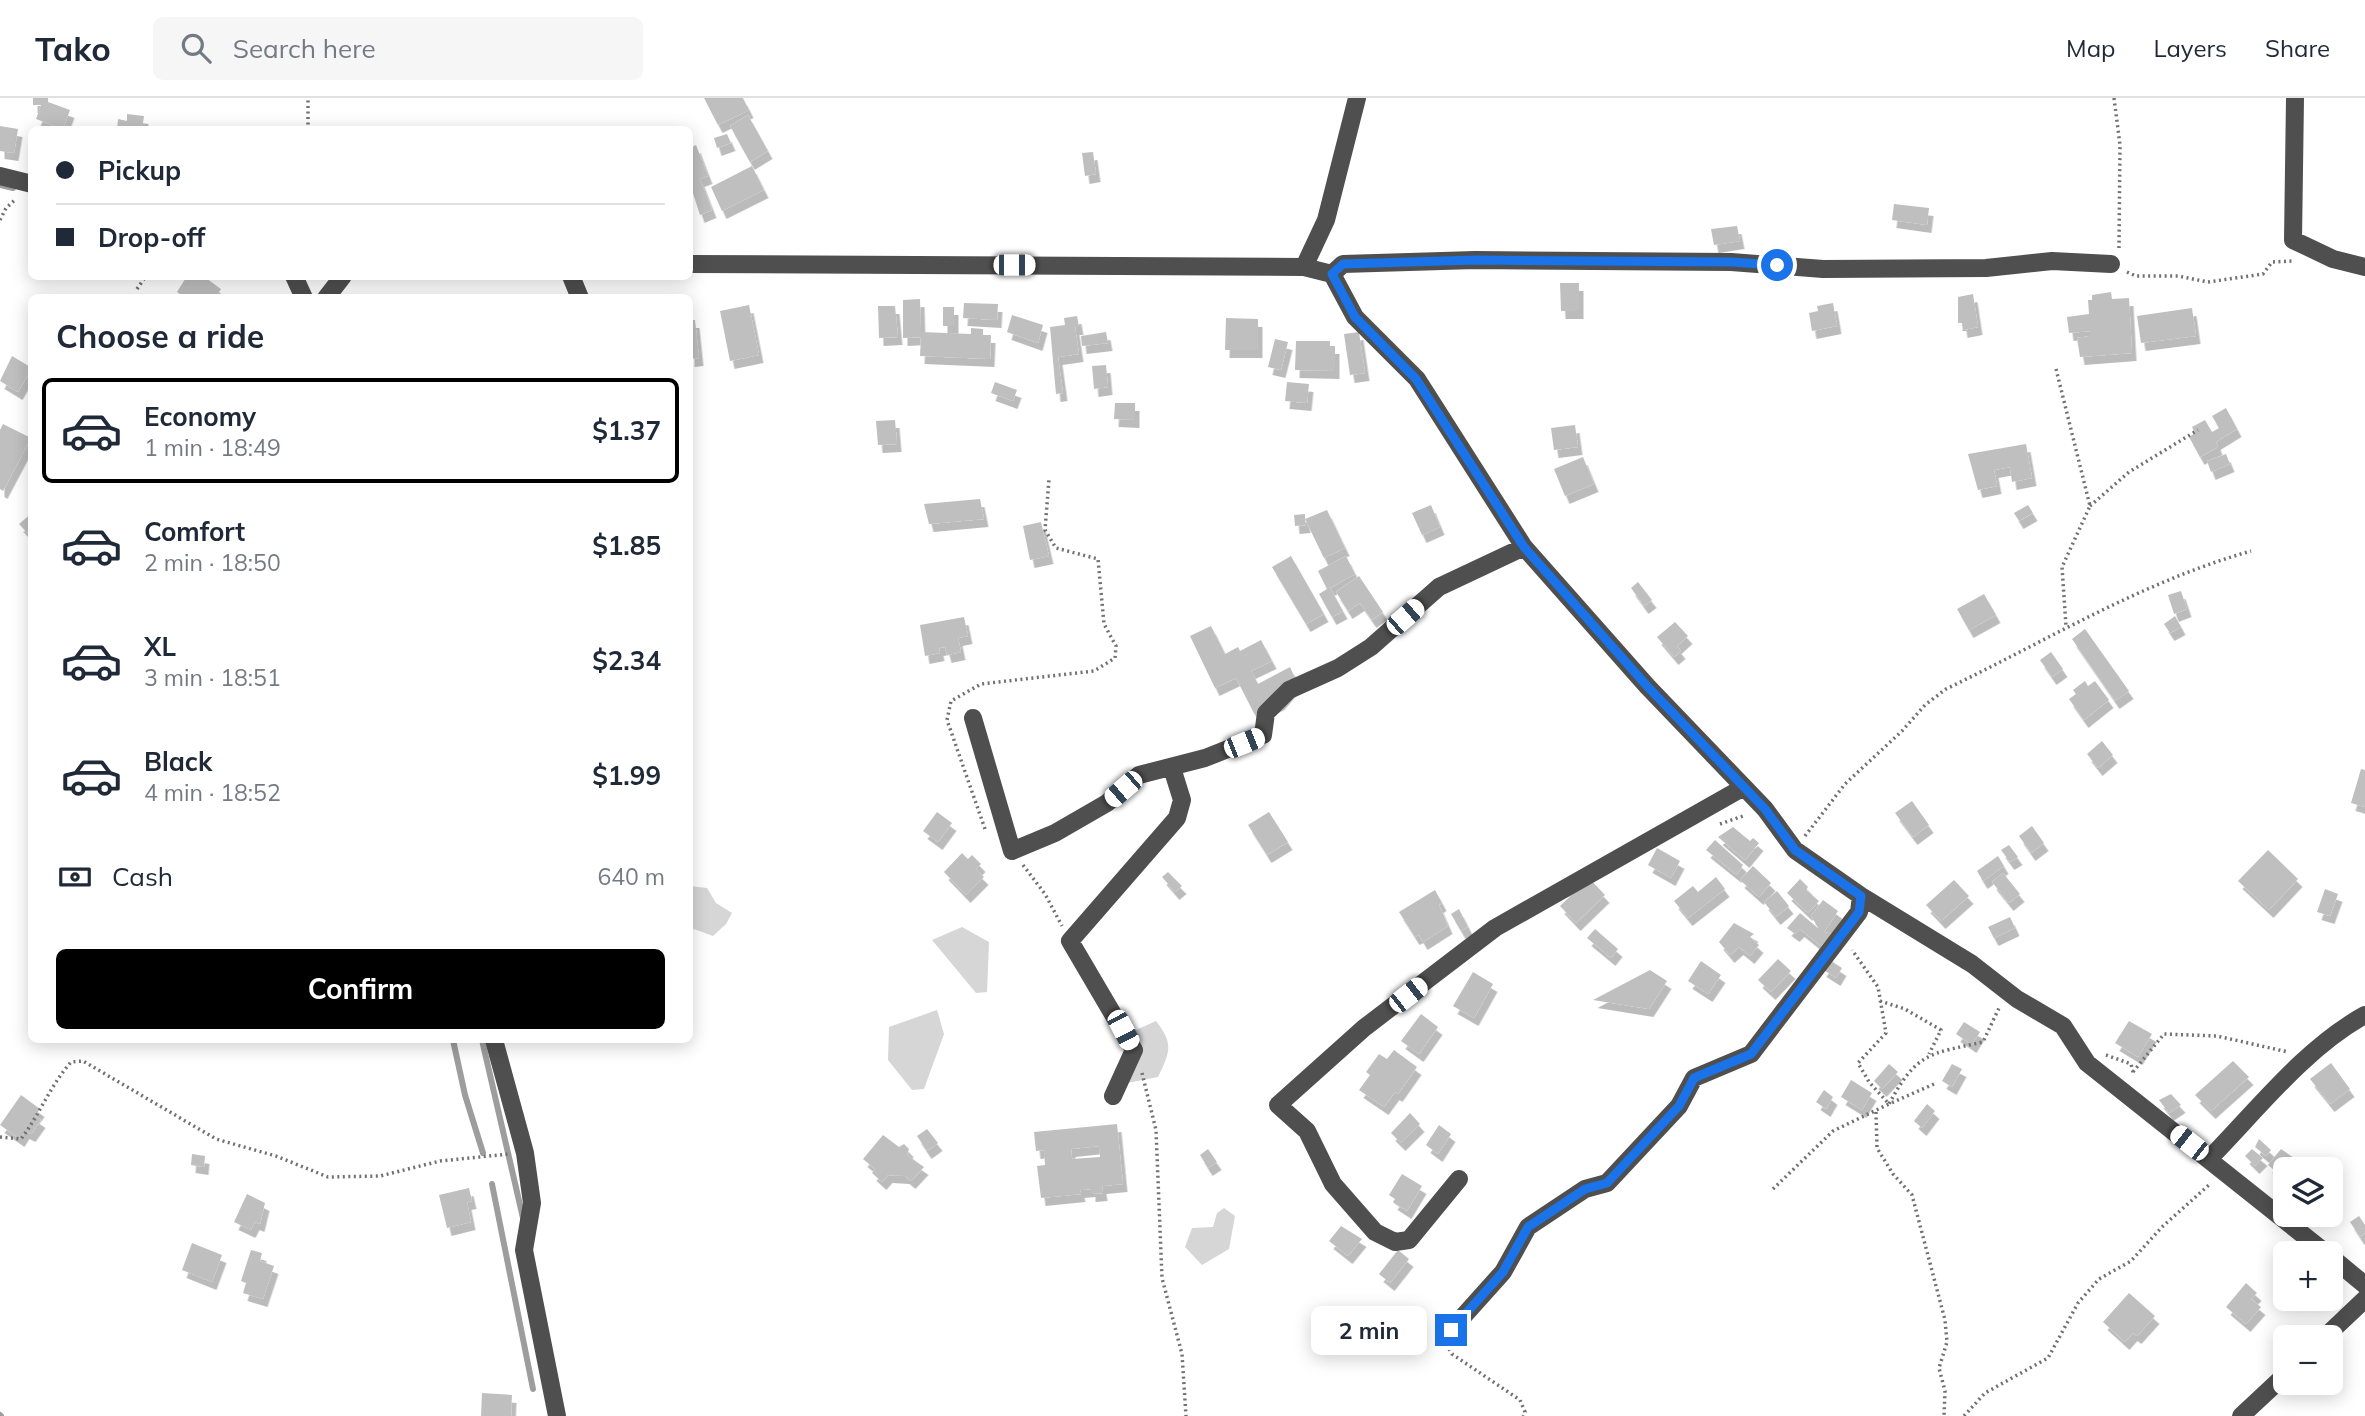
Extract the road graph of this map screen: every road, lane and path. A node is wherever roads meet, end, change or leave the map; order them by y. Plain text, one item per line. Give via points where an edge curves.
1 (308, 98) edge
2 (1357, 98) edge
3 (2114, 98) edge
4 (2295, 98) edge
5 (308, 126) edge
6 (0, 176) edge
7 (27, 189) edge
8 (0, 220) edge
9 (2297, 260) dead end
10 (693, 264) edge
11 (2111, 264) junction
12 (1304, 267) junction
13 (2365, 267) edge
14 (1332, 274) junction
15 (143, 280) edge
16 (340, 280) edge
17 (137, 289) dead end
18 (329, 294) edge
19 (2056, 369) dead end
20 (2198, 430) dead end
21 (1049, 479) dead end
22 (2090, 506) junction
23 (1524, 547) junction
24 (2251, 551) dead end
25 (2066, 626) junction
26 (973, 718) dead end
27 (1172, 768) junction
28 (1744, 787) junction
29 (1765, 809) junction
30 (1719, 824) dead end
31 (986, 833) dead end
32 (1795, 850) junction
33 (1012, 851) junction
34 (1861, 896) junction
35 (1838, 936) junction
36 (1069, 941) junction
37 (2017, 999) junction
38 (1880, 1001) junction
39 (2365, 1015) edge
40 (495, 1043) edge
41 (1133, 1050) junction
42 (1929, 1054) junction
43 (2306, 1060) junction
44 (2133, 1072) dead end
45 (1934, 1084) dead end
46 (1113, 1096) dead end
47 (1889, 1104) junction
48 (1876, 1112) junction
49 (0, 1137) edge
50 (525, 1153) junction
51 (2209, 1159) junction
52 (2225, 1171) junction
53 (1459, 1179) dead end
54 (1773, 1189) dead end
55 (2311, 1241) edge
56 (2343, 1267) edge
57 (2365, 1285) edge
58 (2365, 1299) edge
59 (2338, 1325) edge
60 (1451, 1330) joint
61 (2273, 1386) edge
62 (557, 1416) edge
63 (1186, 1416) edge
64 (1523, 1416) edge
65 (1944, 1416) edge
66 (1964, 1416) edge
67 (2241, 1416) edge

1 - 5 path
2 - 12 street via 1326,220
3 - 11 path via 2120,145 2121,246
4 - 13 street via 2293,240 2333,259
6 - 7 street
7 - 8 path
9 - 11 path via 2272,262 2263,274 2208,282 2136,276
10 - 12 street
11 - 14 street via 2052,261 1986,268 1823,269 1731,262 1475,260 1343,264
12 - 14 street
14 - 23 street via 1355,317 1416,379
15 - 17 path
16 - 18 street
19 - 22 path
20 - 22 path via 2129,472
21 - 31 path via 1045,530 1056,548 1098,559 1104,624 1116,646 1115,658 1094,671 981,684 951,701 947,720
22 - 25 path via 2062,567
23 - 27 street via 1439,587 1371,647 1289,690 1266,713 1263,735
23 - 28 street
24 - 25 path via 2198,566
25 - 32 path via 1924,705 1845,784
26 - 33 street
27 - 33 street via 1139,775 1107,803
27 - 36 street via 1182,800 1177,818
28 - 29 street
28 - 53 street via 1495,928 1364,1028 1278,1105 1307,1131 1333,1184 1375,1232 1395,1242 1409,1240
29 - 30 path
29 - 32 street
32 - 34 street
33 - 36 path via 1045,894
34 - 35 street via 1859,912
34 - 37 street via 1972,964
35 - 38 path via 1862,960 1878,987
35 - 60 street via 1751,1054 1694,1078 1679,1106 1607,1183 1585,1189 1528,1227 1503,1272
36 - 41 street
37 - 42 path via 1998,1008 1983,1042
37 - 51 street via 2063,1026 2087,1063
38 - 42 path via 1905,1009 1941,1030
38 - 47 path via 1886,1033 1858,1063
39 - 43 street
40 - 50 street
41 - 46 street
41 - 63 path via 1156,1130 1162,1278 1182,1354
42 - 47 path via 1900,1084
43 - 44 path via 2217,1035 2164,1034
43 - 51 street
45 - 47 path
47 - 48 path
48 - 54 path via 1833,1131
48 - 65 path via 1878,1148 1892,1174 1912,1195 1945,1320 1947,1342 1939,1368 1945,1391
49 - 50 path via 22,1139 55,1079 71,1062 83,1061 216,1139 328,1177 380,1176 440,1161
50 - 62 street via 532,1203 524,1250
51 - 52 street
52 - 55 street
52 - 66 path via 2131,1261 2099,1279 2078,1303 2048,1358 1985,1393
56 - 57 street
58 - 59 street
60 - 64 path via 1450,1351 1520,1400
61 - 67 street

